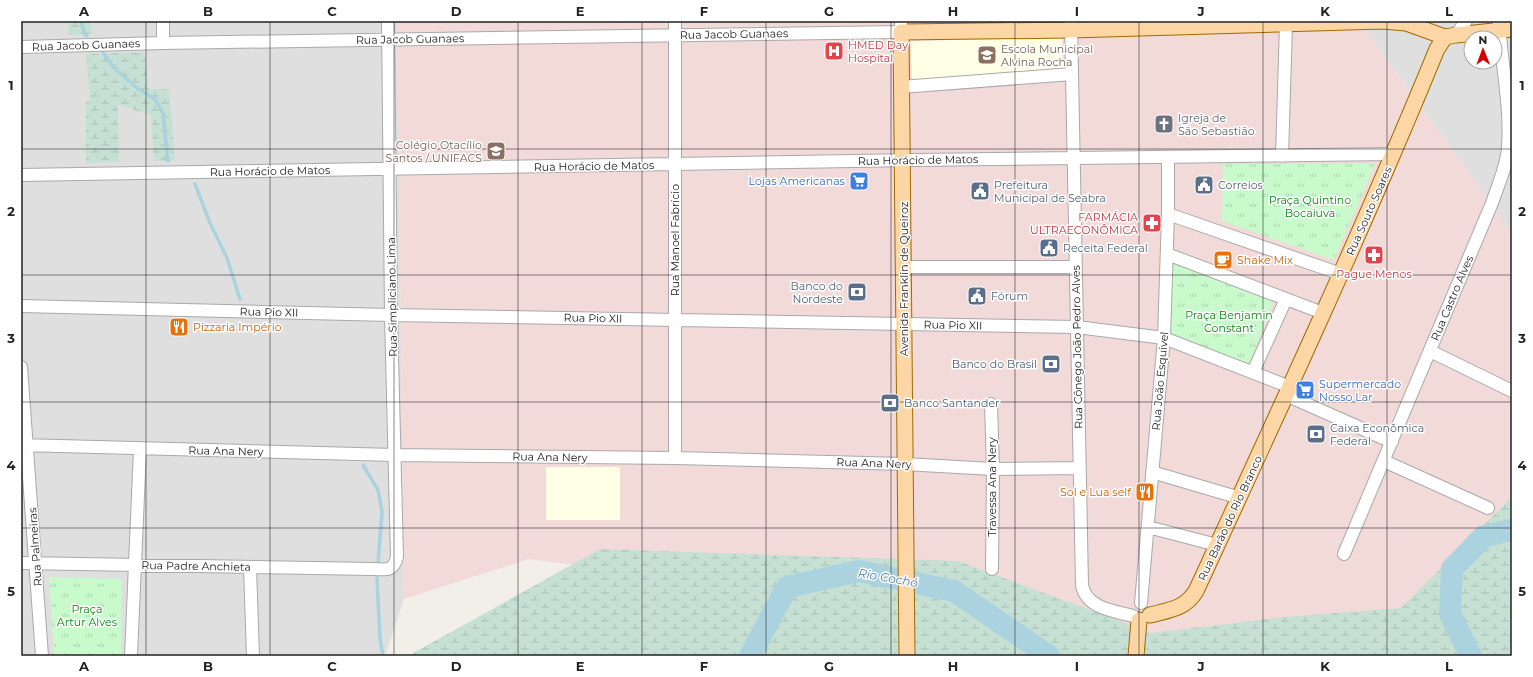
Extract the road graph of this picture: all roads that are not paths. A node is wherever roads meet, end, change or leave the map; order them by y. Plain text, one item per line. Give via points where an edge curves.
1 (163, 21) edge
2 (388, 21) edge
3 (675, 21) edge
4 (1370, 21) edge
5 (1466, 21) edge
6 (1286, 24) junction
7 (1071, 25) edge
8 (901, 27) edge
9 (1505, 28) edge
10 (675, 35) junction
11 (389, 40) junction
12 (1446, 40) junction
13 (163, 43) junction
14 (21, 47) edge
15 (1072, 74) junction
16 (901, 87) junction
17 (1394, 154) junction
18 (1282, 156) junction
19 (1074, 158) junction
20 (1168, 158) junction
21 (902, 160) junction
22 (675, 165) junction
23 (391, 169) junction
24 (21, 175) edge
25 (1168, 214) junction
26 (1167, 254) junction
27 (904, 267) junction
28 (1076, 268) junction
29 (1341, 274) junction
30 (1286, 299) junction
31 (21, 306) edge
32 (1323, 313) junction
33 (391, 315) junction
34 (676, 320) junction
35 (904, 325) junction
36 (1077, 327) junction
37 (1164, 338) junction
38 (1430, 351) junction
39 (21, 367) edge
40 (1253, 372) junction
41 (1288, 391) junction
42 (1512, 391) edge
43 (991, 404) dead end
44 (1392, 442) junction
45 (24, 445) edge
46 (140, 449) junction
47 (395, 455) junction
48 (675, 458) junction
49 (1384, 461) junction
50 (904, 464) junction
51 (1079, 468) junction
52 (993, 469) junction
53 (1152, 472) junction
54 (1240, 498) junction
55 (1488, 508) dead end
56 (1148, 527) junction
57 (1217, 545) junction
58 (1344, 554) dead end
59 (21, 563) edge
60 (36, 563) junction
61 (135, 565) junction
62 (250, 567) junction
63 (389, 569) joint
64 (992, 569) dead end
65 (1141, 613) junction
66 (42, 656) edge
67 (131, 656) edge
68 (253, 656) edge
69 (907, 656) edge
70 (1136, 656) edge

1 - 13 street
2 - 11 street, Rua Simpliciano Lima
3 - 10 street, Rua Manoel Fabrício
4 - 6 main road, Rua Jacob Guanaes
4 - 12 main road, Rua Jacob Guanaes via 1406,23 1420,27 1431,39
5 - 12 street, Rua Souto Soares
6 - 7 main road, Rua Jacob Guanaes
6 - 18 street
7 - 8 main road, Rua Jacob Guanaes
7 - 15 street, Rua Cônego João Pedro Alves
8 - 10 street, Rua Jacob Guanaes
8 - 16 main road, Avenida Franklin de Queiroz
9 - 12 main road
9 - 38 street, Rua Castro Alves via 1508,148 1503,173
10 - 11 street, Rua Jacob Guanaes
10 - 22 street, Rua Manoel Fabrício
11 - 13 street, Rua Jacob Guanaes
11 - 23 street, Rua Simpliciano Lima
12 - 17 main road, Rua Souto Soares
13 - 14 street, Rua Jacob Guanaes
15 - 16 street
15 - 19 street, Rua Cônego João Pedro Alves
16 - 21 main road, Avenida Franklin de Queiroz
17 - 18 street
17 - 29 main road, Rua Souto Soares
18 - 20 street
19 - 20 street, Rua Horácio de Matos
19 - 21 street, Rua Horácio de Matos
19 - 28 street, Rua Cônego João Pedro Alves
20 - 25 street, Rua João Esquivel
21 - 22 street, Rua Horácio de Matos
21 - 27 main road, Avenida Franklin de Queiroz
22 - 23 street, Rua Horácio de Matos
22 - 34 street, Rua Manoel Fabrício
23 - 24 street, Rua Horácio de Matos
23 - 33 street, Rua Simpliciano Lima
25 - 26 street, Rua João Esquivel
25 - 29 street
26 - 30 street
26 - 37 street, Rua João Esquivel
27 - 28 street
27 - 35 main road, Avenida Franklin de Queiroz
28 - 36 street, Rua Cônego João Pedro Alves
29 - 32 main road, Rua Souto Soares
30 - 32 street
30 - 40 street
31 - 33 street, Rua Pio XII
32 - 41 main road, Rua Souto Soares
33 - 34 street, Rua Pio XII
33 - 47 street, Rua Simpliciano Lima
34 - 35 street, Rua Pio XII
34 - 48 street, Rua Manoel Fabrício
35 - 36 street, Rua Pio XII
35 - 50 main road, Avenida Franklin de Queiroz
36 - 37 street, Rua Pio XII
36 - 51 street, Rua Cônego João Pedro Alves
37 - 40 street
37 - 53 street, Rua João Esquivel
38 - 42 street
38 - 44 street, Rua Castro Alves
39 - 45 street, Rua Palmeiras
40 - 41 street
41 - 44 street
41 - 54 main road, Rua Barão do Rio Branco
43 - 52 street, Travessa Ana Nery
44 - 49 street, Rua Castro Alves
45 - 46 street, Rua Ana Nery
45 - 60 street, Rua Palmeiras
46 - 47 street, Rua Ana Nery
46 - 61 street
47 - 48 street, Rua Ana Nery
47 - 63 street, Rua Simpliciano Lima via 397,557 395,564
48 - 50 street, Rua Ana Nery
49 - 55 street
49 - 58 street, Rua Castro Alves
50 - 52 street, Rua Ana Nery
50 - 69 main road, Avenida Franklin de Queiroz
51 - 52 street, Rua Ana Nery
51 - 65 street, Rua Cônego João Pedro Alves via 1083,592 1095,604
52 - 64 street, Travessa Ana Nery
53 - 54 street
53 - 56 street, Rua João Esquivel
54 - 57 main road, Rua Barão do Rio Branco
56 - 57 street
56 - 65 street, Rua João Esquivel
57 - 65 main road, Rua Barão do Rio Branco via 1191,599 1174,609
59 - 60 street, Rua Padre Anchieta
60 - 61 street, Rua Padre Anchieta
60 - 66 street, Rua Palmeiras
61 - 62 street, Rua Padre Anchieta
61 - 67 street
62 - 63 street, Rua Padre Anchieta
62 - 68 street
65 - 70 main road, Rua João Esquivel

